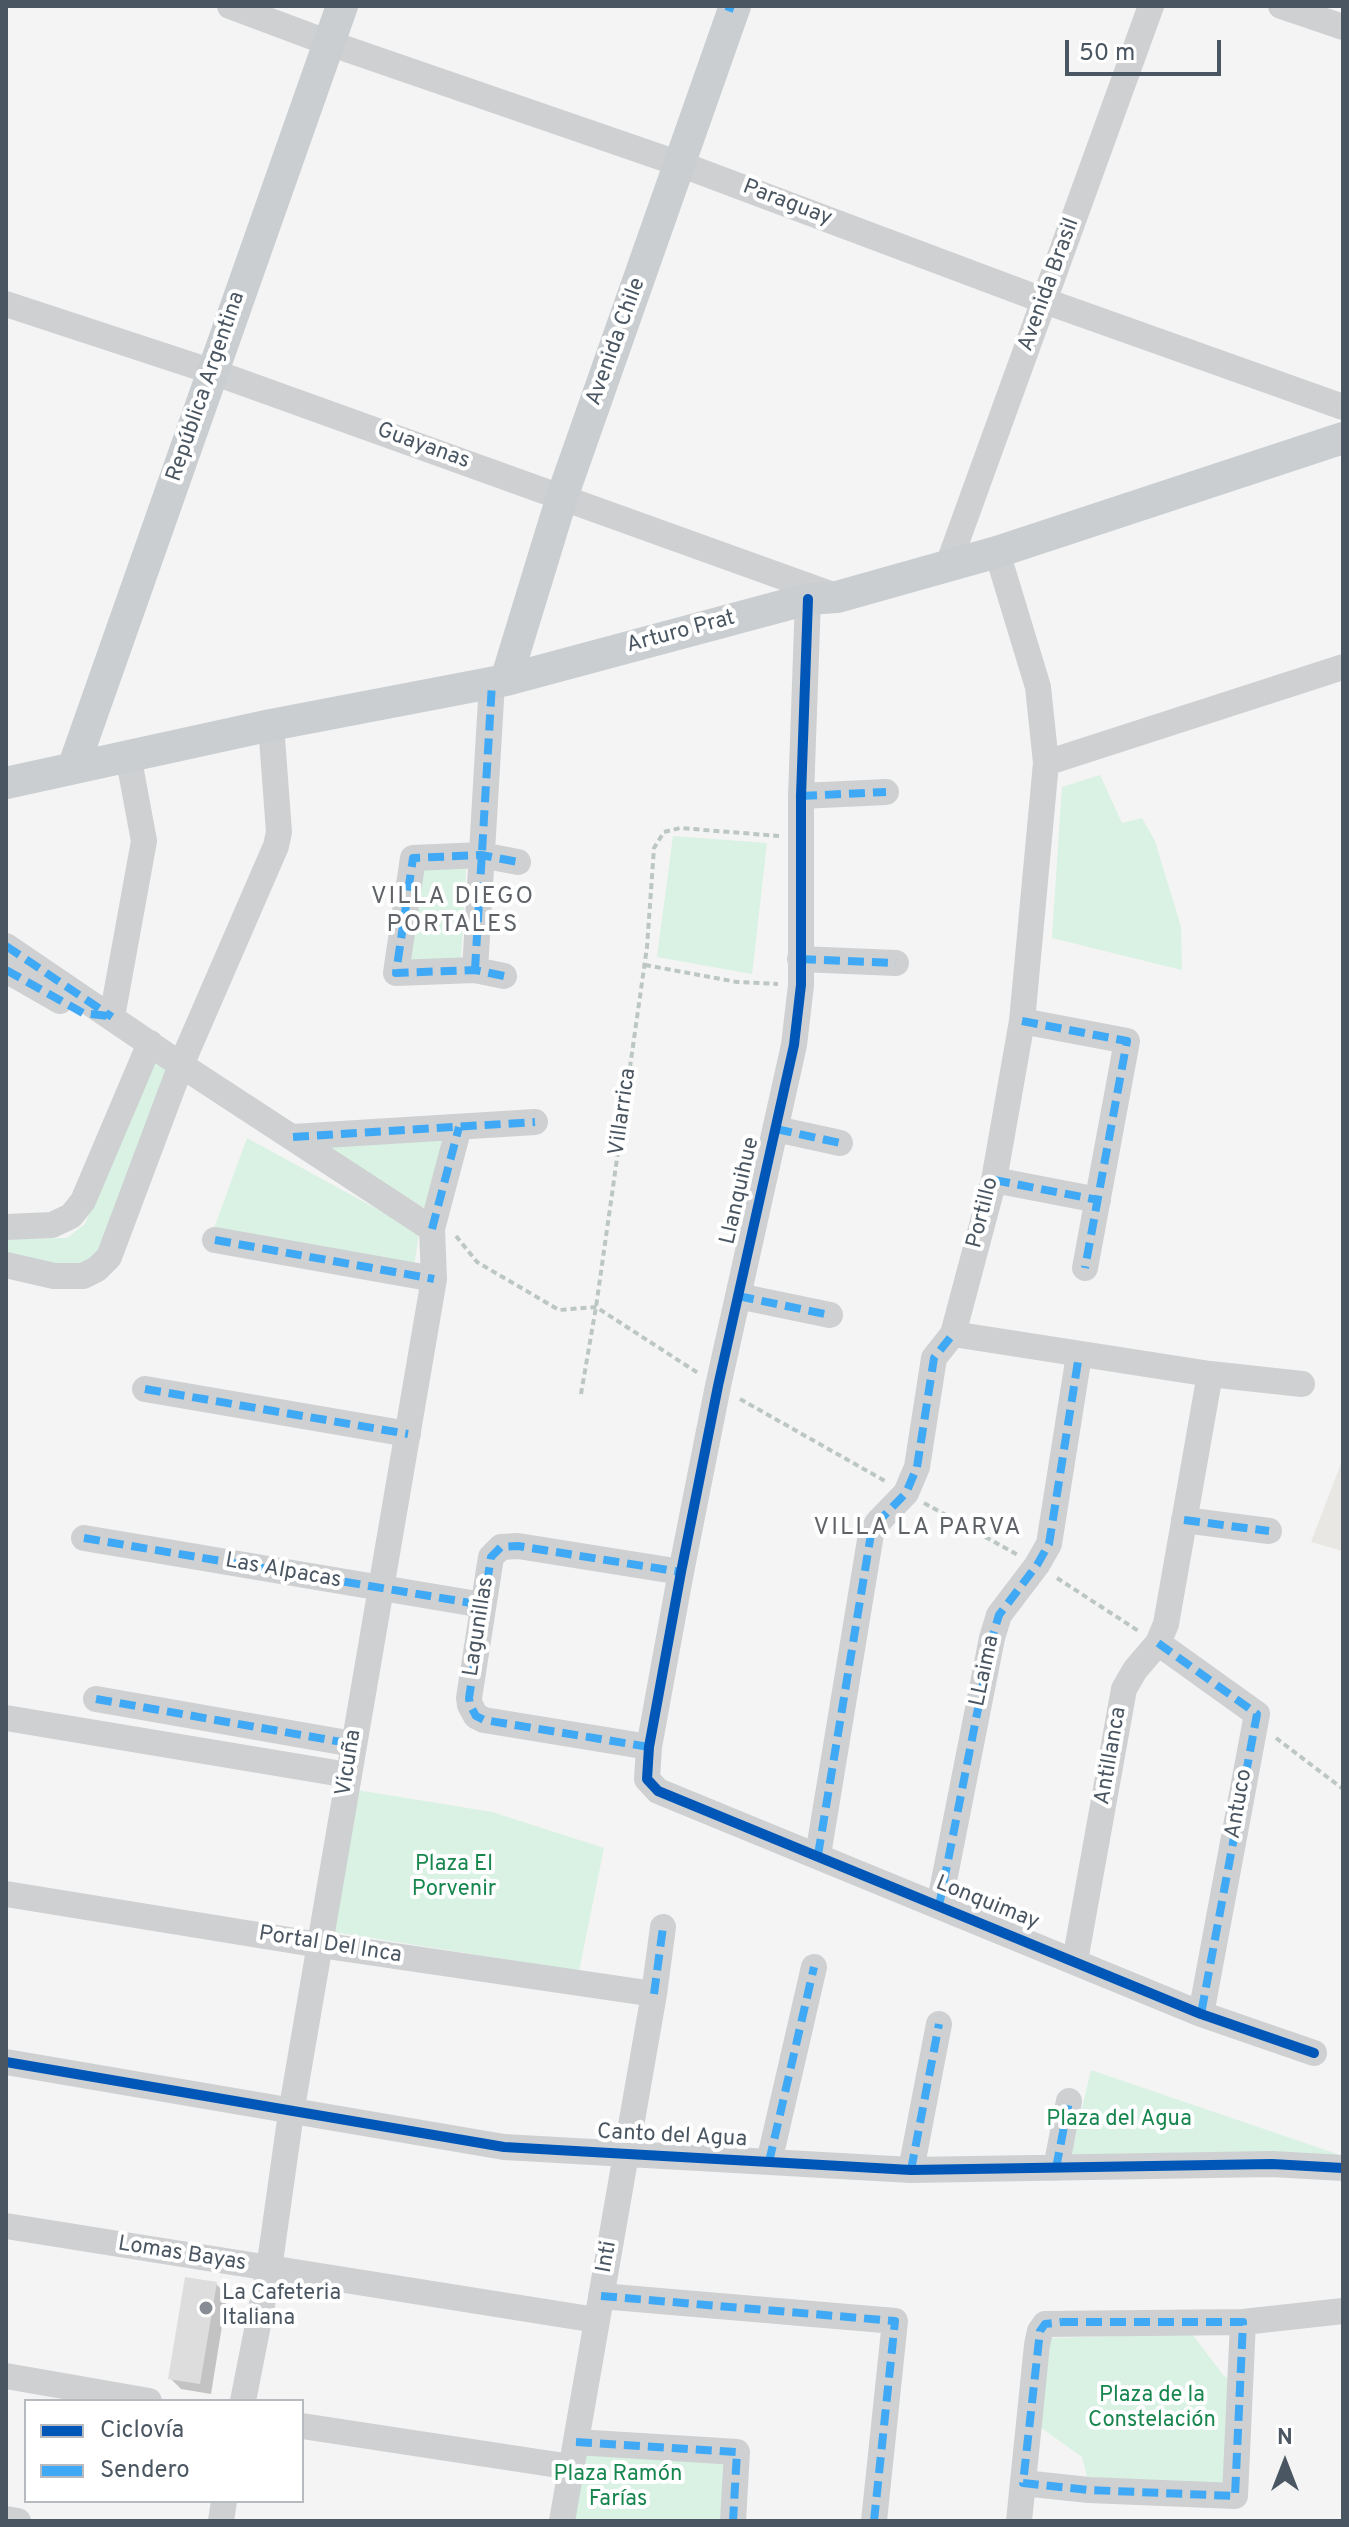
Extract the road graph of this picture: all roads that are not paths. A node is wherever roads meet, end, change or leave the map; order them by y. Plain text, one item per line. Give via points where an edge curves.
1 (230, 6) edge
2 (342, 6) edge
3 (1151, 6) edge
4 (1281, 6) edge
5 (732, 7) edge
6 (1343, 27) edge
7 (329, 43) junction
8 (680, 164) junction
9 (1045, 301) junction
10 (6, 304) edge
11 (213, 372) junction
12 (1343, 407) edge
13 (1343, 438) edge
14 (562, 497) junction
15 (997, 552) junction
16 (948, 565) junction
17 (823, 598) junction
18 (1343, 667) edge
19 (499, 682) junction
20 (271, 725) junction
21 (128, 755) junction
22 (1046, 763) junction
23 (73, 768) junction
24 (6, 783) edge
25 (886, 792) dead end
26 (801, 796) junction
27 (481, 855) junction
28 (518, 862) dead end
29 (6, 946) edge
30 (800, 959) junction
31 (896, 963) dead end
32 (6, 970) edge
33 (475, 970) junction
34 (504, 976) dead end
35 (112, 1017) junction
36 (1022, 1021) junction
37 (150, 1043) junction
38 (181, 1065) junction
39 (535, 1122) dead end
40 (459, 1127) junction
41 (776, 1129) junction
42 (293, 1137) junction
43 (840, 1143) dead end
44 (994, 1180) junction
45 (1098, 1200) junction
46 (435, 1221) junction
47 (6, 1227) edge
48 (215, 1240) dead end
49 (6, 1265) edge
50 (1085, 1268) dead end
51 (434, 1279) junction
52 (738, 1296) junction
53 (830, 1315) dead end
54 (953, 1334) junction
55 (1079, 1355) junction
56 (1210, 1374) junction
57 (1302, 1384) dead end
58 (145, 1389) dead end
59 (408, 1434) junction
60 (1184, 1520) junction
61 (1269, 1531) dead end
62 (84, 1538) dead end
63 (681, 1572) junction
64 (382, 1589) junction
65 (483, 1605) junction
66 (1158, 1643) junction
67 (96, 1699) dead end
68 (6, 1718) edge
69 (353, 1744) junction
70 (649, 1747) junction
71 (348, 1775) junction
72 (649, 1783) joint
73 (818, 1855) junction
74 (6, 1894) edge
75 (939, 1906) junction
76 (663, 1927) dead end
77 (320, 1945) junction
78 (1075, 1961) junction
79 (814, 1967) dead end
80 (654, 1994) junction
81 (1201, 2014) junction
82 (939, 2024) dead end
83 (1314, 2053) dead end
84 (6, 2062) edge
85 (1069, 2101) dead end
86 (291, 2113) junction
87 (627, 2155) junction
88 (769, 2162) junction
89 (1056, 2168) junction
90 (1343, 2168) edge
91 (911, 2170) junction
92 (6, 2226) edge
93 (269, 2269) junction
94 (598, 2308) junction
95 (1343, 2311) edge
96 (1243, 2322) junction
97 (6, 2376) edge
98 (138, 2399) edge
99 (243, 2399) edge
100 (304, 2426) edge
101 (574, 2454) junction
102 (1023, 2483) junction
103 (6, 2519) edge
104 (18, 2521) edge
105 (562, 2521) edge
106 (733, 2521) edge
107 (874, 2521) edge
108 (1019, 2521) edge

1 - 7 street, Paraguay
2 - 7 main road, República Argentina
3 - 9 street, Avenida Brasil
4 - 6 street
5 - 8 main road, Avenida Chile
7 - 8 street, Paraguay
7 - 11 main road, República Argentina
8 - 9 street, Paraguay
8 - 14 main road, Avenida Chile
9 - 12 street, Paraguay
9 - 16 street, Avenida Brasil
10 - 11 street, Guayanas
11 - 14 street, Guayanas
11 - 23 main road, República Argentina
13 - 15 main road, Arturo Prat
14 - 17 street, Guayanas
14 - 19 main road, Avenida Chile
15 - 16 main road, Arturo Prat
15 - 22 street, Portillo via 1038,687
16 - 17 main road, Arturo Prat
17 - 19 main road, Arturo Prat
17 - 26 street, Llanquihue
18 - 22 street
19 - 20 main road, Arturo Prat
19 - 27 street
20 - 21 main road, Arturo Prat
20 - 38 street via 276,846
21 - 23 main road, Arturo Prat
21 - 35 street via 144,841
22 - 36 street, Portillo
23 - 24 main road, Arturo Prat
25 - 26 street
26 - 30 street, Llanquihue
27 - 28 street
27 - 33 street
27 - 33 street via 413,858 396,973
29 - 35 street
30 - 31 street
30 - 41 street, Llanquihue via 794,1045
32 - 35 street via 83,1013
33 - 34 street
35 - 37 street
36 - 44 street, Portillo
36 - 45 street via 1127,1041
37 - 38 street
37 - 47 street via 77,1209 52,1225
38 - 42 street
38 - 49 street via 109,1257 83,1276 54,1276
39 - 40 street
40 - 42 street
40 - 46 street, Vicuña
41 - 43 street
41 - 52 street, Llanquihue
42 - 46 street
44 - 45 street
44 - 54 street, Portillo
45 - 50 street
46 - 51 street, Vicuña
48 - 51 street
51 - 59 street, Vicuña
52 - 53 street
52 - 63 street, Llanquihue
54 - 55 street
54 - 73 street, Portillo via 934,1358 917,1467 906,1493 871,1534
55 - 56 street
55 - 75 street, LLaima via 1049,1544 999,1615 992,1638
56 - 57 street
56 - 60 street, Antillanca
58 - 59 street
59 - 64 street, Vicuña
60 - 61 street
60 - 66 street, Antillanca
62 - 64 street, Las Alpacas
63 - 65 street, Lagunillas via 501,1547 491,1557
63 - 70 street, Llanquihue
64 - 65 street, Las Alpacas
64 - 69 street, Vicuña
65 - 70 street, Lagunillas via 469,1698 476,1716
66 - 78 street, Antillanca via 1124,1689
66 - 81 street, Antuco via 1257,1714
67 - 69 street
68 - 71 street
69 - 71 street, Vicuña
70 - 72 street, Llanquihue
71 - 77 street, Vicuña
72 - 73 street, Lonquimay
73 - 75 street, Lonquimay
74 - 77 street, Portal Del Inca
75 - 78 street, Lonquimay
76 - 80 street, Inti
77 - 80 street, Portal Del Inca
77 - 86 street, Vicuña
78 - 81 street, Lonquimay
79 - 88 street
80 - 87 street, Inti
81 - 83 street, Lonquimay
82 - 91 street
84 - 86 street, Canto del Agua
85 - 89 street
86 - 87 street, Canto del Agua via 504,2147
86 - 93 street, Vicuña
87 - 88 street, Canto del Agua
87 - 94 street, Inti
88 - 91 street, Canto del Agua
89 - 90 street, Canto del Agua
89 - 91 street, Canto del Agua
92 - 93 street, Lomas Bayas
93 - 94 street, Lomas Bayas
93 - 99 street, Vicuña
94 - 101 street, Inti
94 - 107 street, Lomas Bayas via 895,2321
95 - 96 street
96 - 102 street via 1045,2324 1037,2345
96 - 102 street via 1235,2496
97 - 98 street
100 - 101 street
101 - 105 street, Inti
101 - 106 street via 737,2452
102 - 108 street
103 - 104 street

